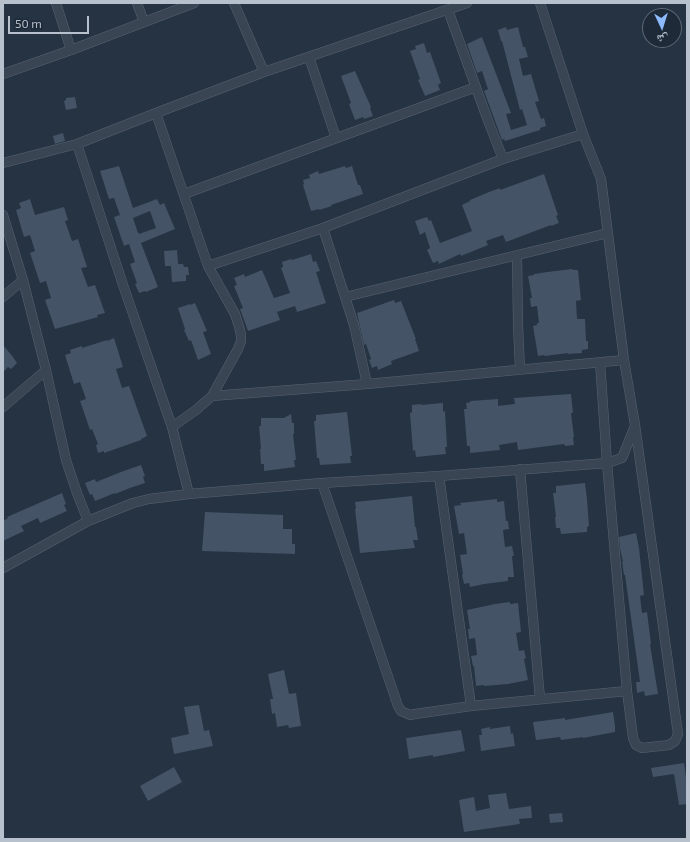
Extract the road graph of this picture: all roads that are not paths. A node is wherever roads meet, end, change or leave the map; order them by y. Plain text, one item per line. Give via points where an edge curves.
1 (56, 3) edge
2 (137, 3) edge
3 (194, 3) edge
4 (234, 3) edge
5 (467, 3) edge
6 (540, 3) edge
7 (448, 10) junction
8 (144, 22) junction
9 (71, 50) junction
10 (309, 57) junction
11 (264, 72) junction
12 (3, 74) edge
13 (476, 87) junction
14 (156, 112) junction
15 (583, 134) junction
16 (336, 138) junction
17 (77, 144) junction
18 (503, 159) junction
19 (3, 163) edge
20 (184, 194) junction
21 (3, 215) edge
22 (323, 228) junction
23 (608, 233) junction
24 (517, 255) junction
25 (208, 266) junction
26 (23, 280) junction
27 (3, 297) edge
28 (345, 297) junction
29 (624, 360) junction
30 (600, 362) junction
31 (520, 369) junction
32 (46, 370) junction
33 (367, 384) junction
34 (212, 396) junction
35 (3, 407) edge
36 (635, 425) junction
37 (172, 427) junction
38 (606, 463) junction
39 (520, 470) junction
40 (439, 476) junction
41 (322, 483) junction
42 (189, 494) junction
43 (88, 521) junction
44 (3, 568) edge
45 (627, 691) junction
46 (540, 699) junction
47 (471, 706) junction

1 - 9 street
2 - 8 street
3 - 8 street
4 - 11 street
5 - 7 street
6 - 15 street
7 - 10 street
7 - 13 street
8 - 9 street
9 - 12 street
10 - 11 street
10 - 16 street
11 - 14 street
13 - 16 street
13 - 18 street
14 - 17 street
14 - 20 street
15 - 18 street
15 - 23 street via 600,179
16 - 20 street
17 - 19 street
17 - 37 street
18 - 22 street
20 - 25 street
21 - 26 street
22 - 25 street
22 - 28 street
23 - 24 street
23 - 29 street
24 - 28 street
24 - 31 street
25 - 34 street via 235,314 241,336 238,349
26 - 27 street
26 - 32 street
28 - 33 street
29 - 30 street
29 - 36 street
30 - 31 street
30 - 38 street
31 - 33 street
32 - 35 street
32 - 43 street via 66,460
33 - 34 street
34 - 37 street
36 - 38 street via 622,458
36 - 45 street via 678,734 675,741 642,748 636,745
37 - 42 street
38 - 39 street
38 - 45 street
39 - 40 street
39 - 46 street
40 - 41 street
40 - 47 street
41 - 42 street
41 - 47 street via 401,711 410,715
42 - 43 street via 133,503
43 - 44 street
45 - 46 street
46 - 47 street

